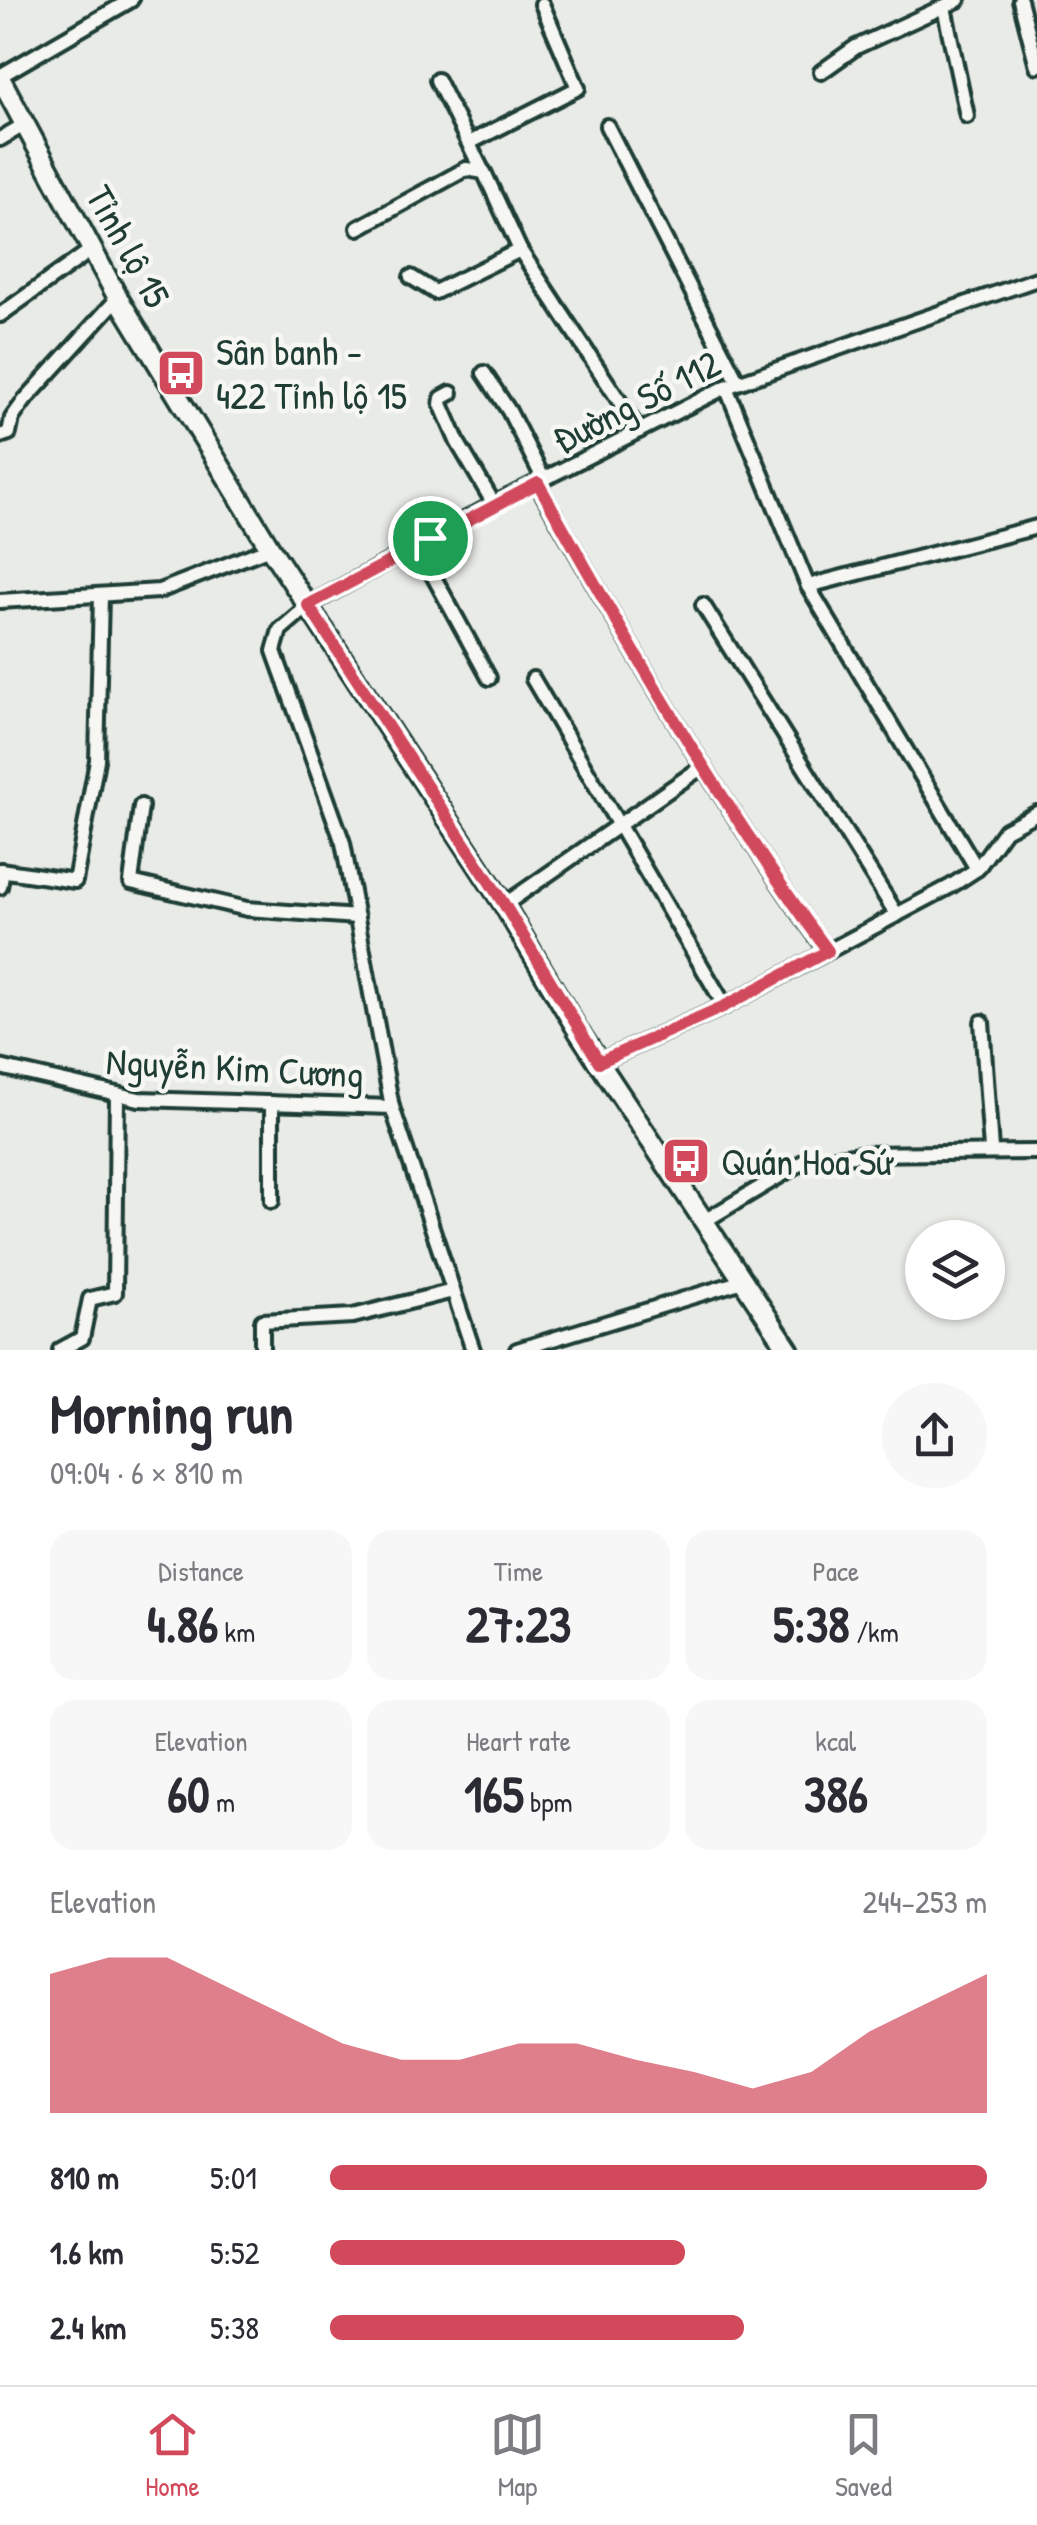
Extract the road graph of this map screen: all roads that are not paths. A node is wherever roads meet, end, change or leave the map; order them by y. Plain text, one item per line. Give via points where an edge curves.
1 (131, 0) edge
2 (958, 0) edge
3 (1020, 0) edge
4 (542, 4) dead end
5 (944, 7) junction
6 (1037, 66) edge
7 (821, 72) dead end
8 (0, 77) edge
9 (437, 80) dead end
10 (967, 116) dead end
11 (26, 123) junction
12 (607, 126) dead end
13 (0, 139) edge
14 (469, 143) junction
15 (484, 172) junction
16 (358, 228) dead end
17 (91, 250) junction
18 (520, 250) junction
19 (411, 277) dead end
20 (1037, 279) edge
21 (118, 298) junction
22 (0, 314) edge
23 (484, 373) dead end
24 (732, 384) junction
25 (451, 392) dead end
26 (639, 431) junction
27 (0, 436) edge
28 (541, 482) junction
29 (494, 504) junction
30 (1037, 527) edge
31 (417, 546) junction
32 (270, 548) junction
33 (808, 586) junction
34 (100, 595) junction
35 (0, 601) edge
36 (308, 605) junction
37 (703, 605) dead end
38 (490, 678) dead end
39 (533, 679) dead end
40 (702, 767) junction
41 (141, 806) dead end
42 (1037, 814) edge
43 (620, 822) junction
44 (978, 869) junction
45 (2, 871) edge
46 (0, 887) edge
47 (504, 904) junction
48 (896, 915) junction
49 (357, 916) junction
50 (828, 951) junction
51 (725, 1006) junction
52 (982, 1022) dead end
53 (599, 1062) junction
54 (0, 1067) edge
55 (117, 1094) junction
56 (272, 1103) junction
57 (392, 1106) junction
58 (991, 1150) junction
59 (1037, 1152) edge
60 (272, 1201) dead end
61 (706, 1220) junction
62 (743, 1280) junction
63 (453, 1291) junction
64 (60, 1350) edge
65 (262, 1350) edge
66 (473, 1350) edge
67 (517, 1350) edge
68 (788, 1350) edge

1 - 8 street
2 - 5 street
3 - 6 street
4 - 14 street via 578,88
5 - 7 street via 856,47
5 - 10 street
8 - 11 main road, Tỉnh lộ 15
9 - 14 street
11 - 13 street
11 - 17 main road, Tỉnh lộ 15
12 - 24 street
14 - 15 street
15 - 16 street via 466,169
15 - 18 street
17 - 21 main road, Tỉnh lộ 15
17 - 22 street
18 - 19 street via 435,292
18 - 26 street
20 - 24 street, Đường Số 112
21 - 27 street
21 - 32 main road, Tỉnh lộ 15
23 - 28 street via 509,410
24 - 26 street, Đường Số 112
24 - 33 street
25 - 29 street via 441,404
26 - 28 street, Đường Số 112
28 - 29 street, Đường Số 112
28 - 40 street
29 - 31 street, Đường Số 112
30 - 33 street
31 - 36 street, Đường Số 112
31 - 38 street
32 - 34 street via 159,591
32 - 36 main road, Tỉnh lộ 15
33 - 44 street
34 - 35 street
34 - 45 street via 97,760 74,880
36 - 47 main road, Tỉnh lộ 15
36 - 49 street, Đường Số 112 via 280,630 274,651 343,842
37 - 48 street
39 - 43 street
40 - 43 street
40 - 50 street
41 - 49 street via 131,882 247,909
42 - 44 street via 1005,830
43 - 47 street
43 - 51 street
44 - 48 street
45 - 46 street
47 - 53 main road, Tỉnh lộ 15
48 - 50 street
49 - 57 street, Đường Số 112
50 - 51 street
51 - 53 street
52 - 58 street
53 - 61 main road, Tỉnh lộ 15
54 - 55 street, Nguyễn Kim Cương
55 - 56 street, Nguyễn Kim Cương
55 - 64 street via 115,1294 90,1299 82,1338
56 - 57 street, Nguyễn Kim Cương
56 - 60 street
57 - 63 street, Nguyễn Kim Cương
58 - 59 street
58 - 61 street via 803,1162
61 - 62 main road, Tỉnh lộ 15
62 - 67 street
62 - 68 main road, Tỉnh lộ 15
63 - 65 street via 355,1316 262,1321
63 - 66 street, Nguyễn Kim Cương

